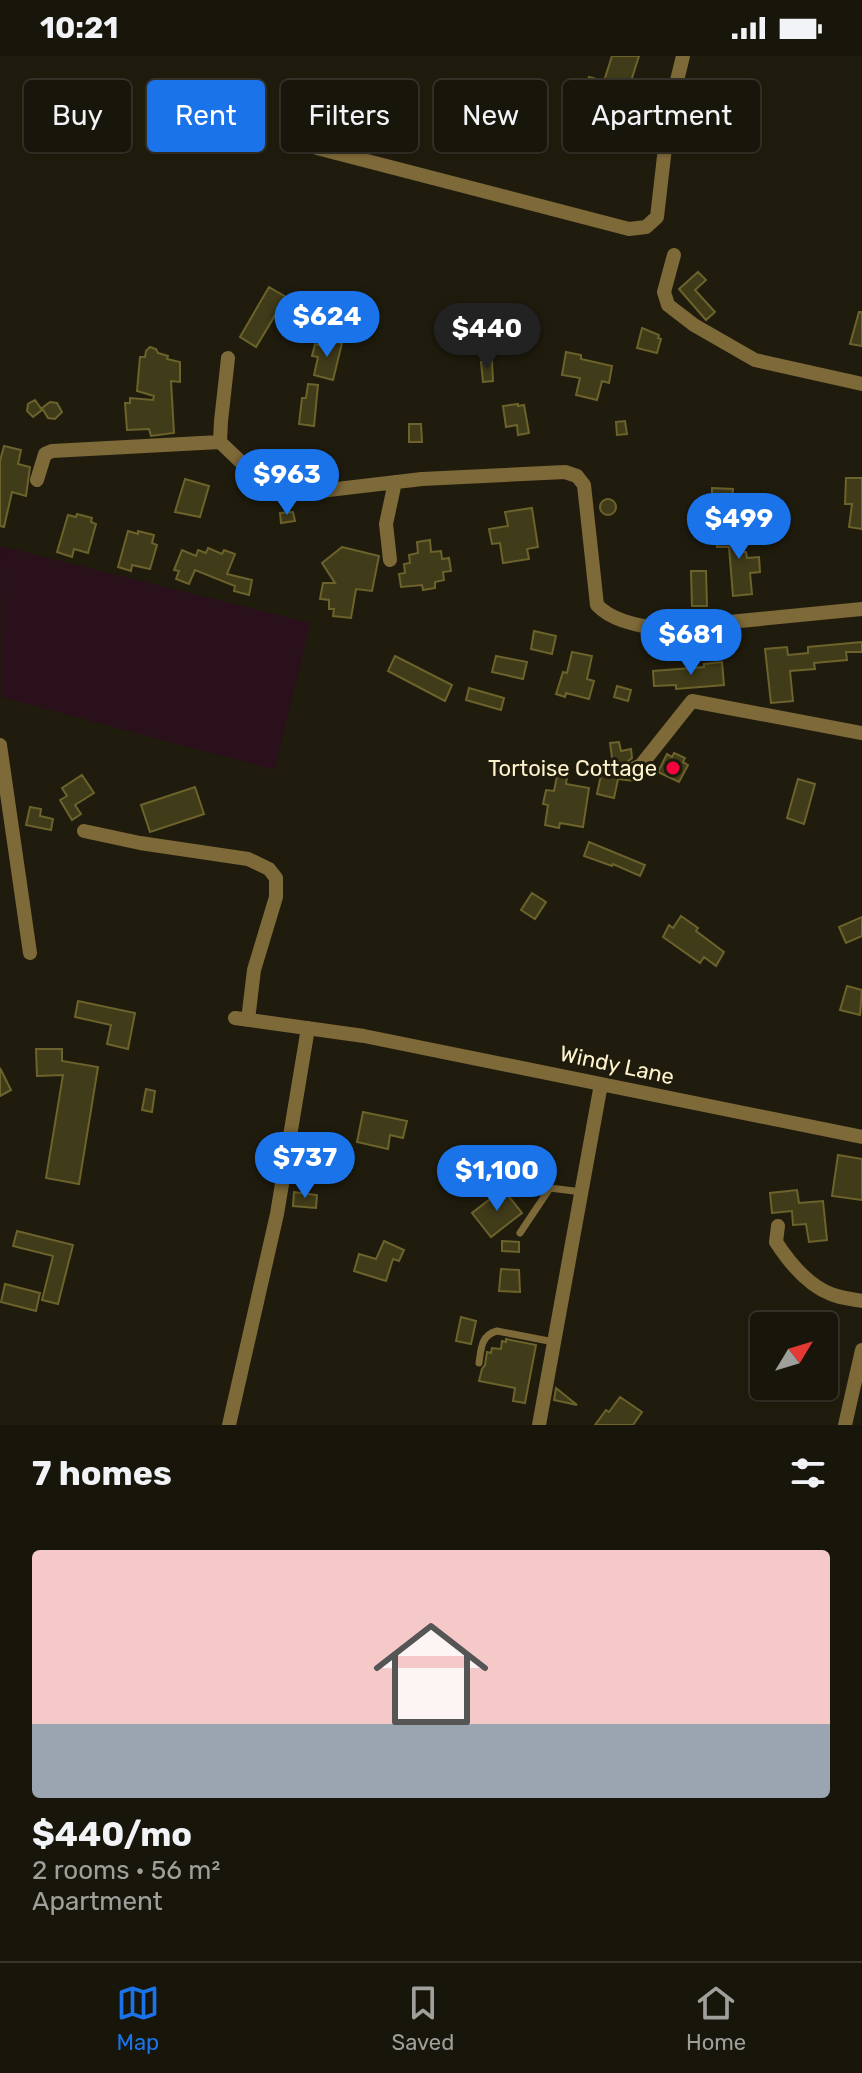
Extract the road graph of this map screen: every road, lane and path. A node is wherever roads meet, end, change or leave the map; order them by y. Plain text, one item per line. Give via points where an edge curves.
1 (683, 56) edge
2 (332, 152) edge
3 (674, 255) dead end
4 (228, 358) dead end
5 (862, 384) edge
6 (220, 442) junction
7 (37, 480) dead end
8 (395, 482) junction
9 (390, 560) dead end
10 (862, 609) edge
11 (862, 733) edge
12 (0, 745) edge
13 (635, 768) dead end
14 (84, 831) dead end
15 (30, 953) dead end
16 (308, 1028) junction
17 (601, 1084) junction
18 (862, 1137) edge
19 (582, 1192) junction
20 (778, 1226) dead end
21 (520, 1233) dead end
22 (862, 1301) edge
23 (554, 1342) junction
24 (862, 1350) edge
25 (479, 1363) dead end
26 (229, 1425) edge
27 (539, 1425) edge
28 (845, 1425) edge

1 - 2 street via 669,113 657,217 646,227 629,229
3 - 5 street via 664,292 668,305 694,325 755,360
4 - 6 street
6 - 7 street via 52,451 45,454
6 - 8 street via 277,493
8 - 9 street via 386,524
8 - 10 street via 565,472 577,476 584,485 597,605 636,625 658,629
11 - 13 street via 692,701
12 - 15 street
14 - 16 street, Windy Lane via 248,859 269,869 276,878 276,897 241,1019
16 - 17 street, Windy Lane
16 - 26 street via 277,1214
17 - 18 street, Windy Lane
17 - 19 street
19 - 21 lane via 547,1190
19 - 23 street
20 - 22 street via 776,1242 798,1271 831,1294
23 - 25 lane via 491,1332
23 - 27 street
24 - 28 street

